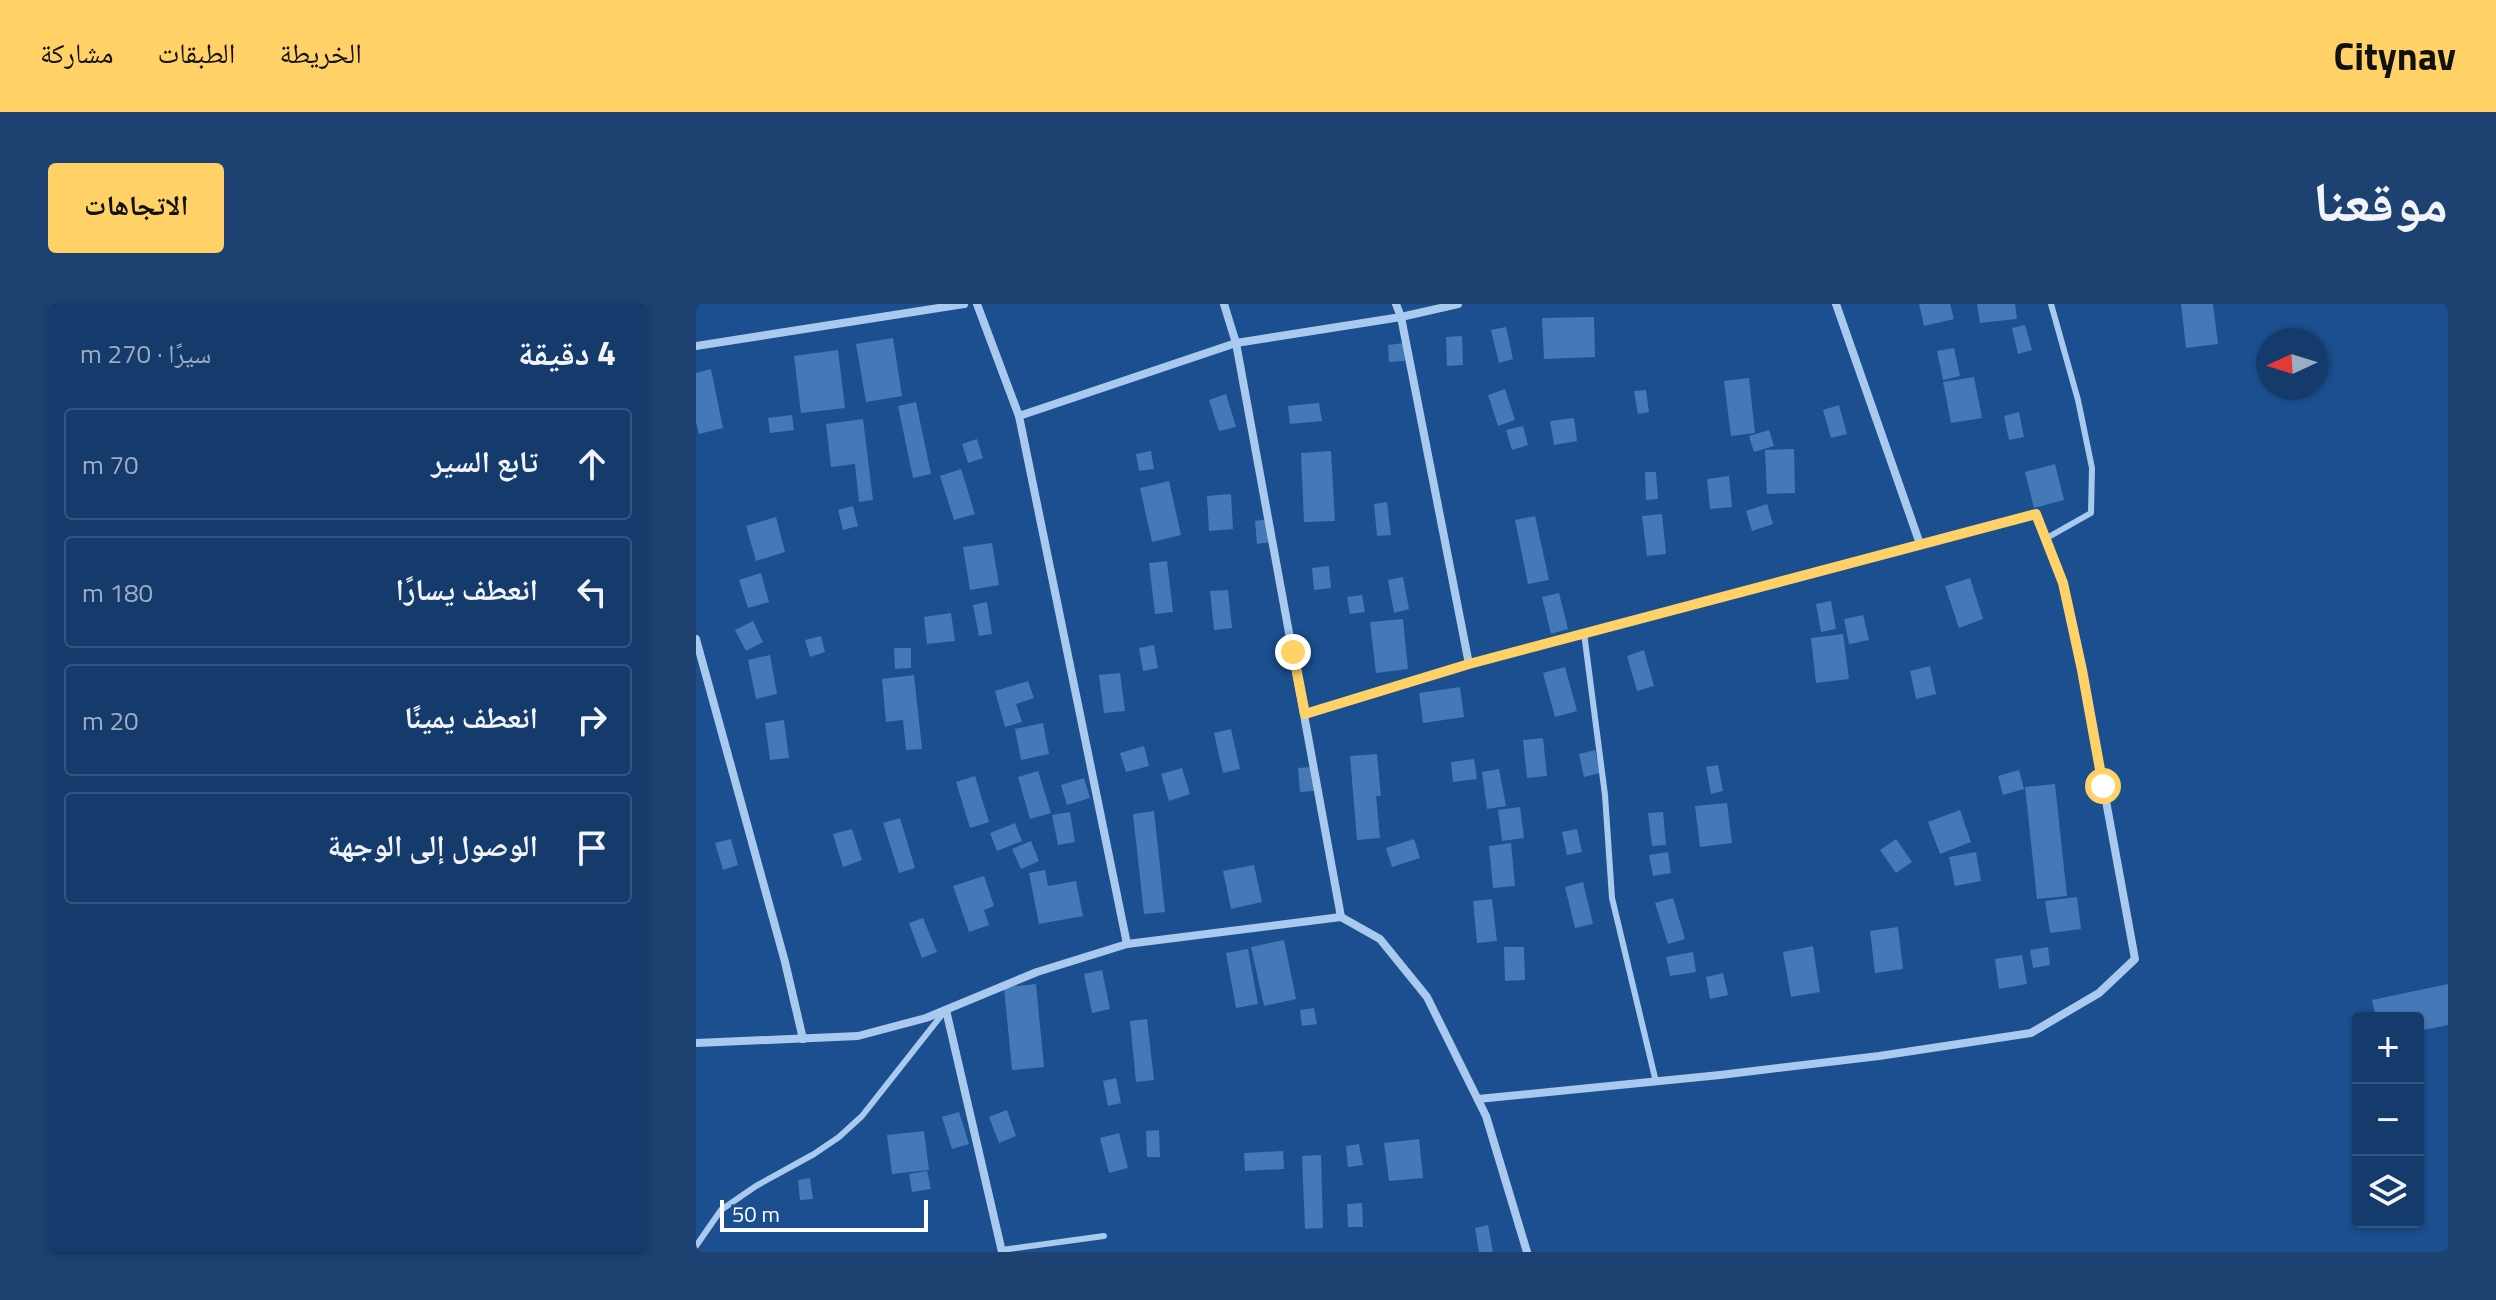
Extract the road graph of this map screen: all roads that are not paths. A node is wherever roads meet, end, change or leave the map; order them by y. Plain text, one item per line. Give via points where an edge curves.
1 (964, 304) edge
2 (977, 304) edge
3 (1224, 304) edge
4 (1396, 304) edge
5 (1458, 304) edge
6 (1836, 304) edge
7 (2051, 304) edge
8 (1401, 317) junction
9 (1236, 343) junction
10 (696, 346) edge
11 (1019, 416) junction
12 (2045, 539) junction
13 (1920, 544) junction
14 (1584, 633) junction
15 (696, 639) edge
16 (1469, 664) junction
17 (1305, 714) junction
18 (1341, 917) junction
19 (1127, 944) junction
20 (946, 1010) junction
21 (803, 1039) junction
22 (696, 1043) edge
23 (1656, 1082) junction
24 (1478, 1099) junction
25 (1104, 1236) dead end
26 (696, 1246) edge
27 (1002, 1251) edge
28 (1527, 1252) edge

1 - 10 street
2 - 11 street
3 - 9 street
4 - 8 street
5 - 8 street
6 - 13 street
7 - 12 lane via 2092,468 2091,513
8 - 9 street
8 - 16 street
9 - 11 street
9 - 17 street
11 - 19 street
12 - 13 street via 2036,514
12 - 23 street via 2063,583 2082,670 2135,959 2099,993 2031,1033
13 - 14 street
14 - 16 street
14 - 23 lane via 1612,898
15 - 21 street
16 - 17 street
17 - 18 street
18 - 19 street
18 - 24 street via 1380,939 1427,997
19 - 20 street via 1037,972
20 - 21 street via 858,1036
20 - 26 lane via 862,1116 814,1154 721,1210
20 - 27 street
21 - 22 street
23 - 24 street
24 - 28 street
25 - 27 lane

